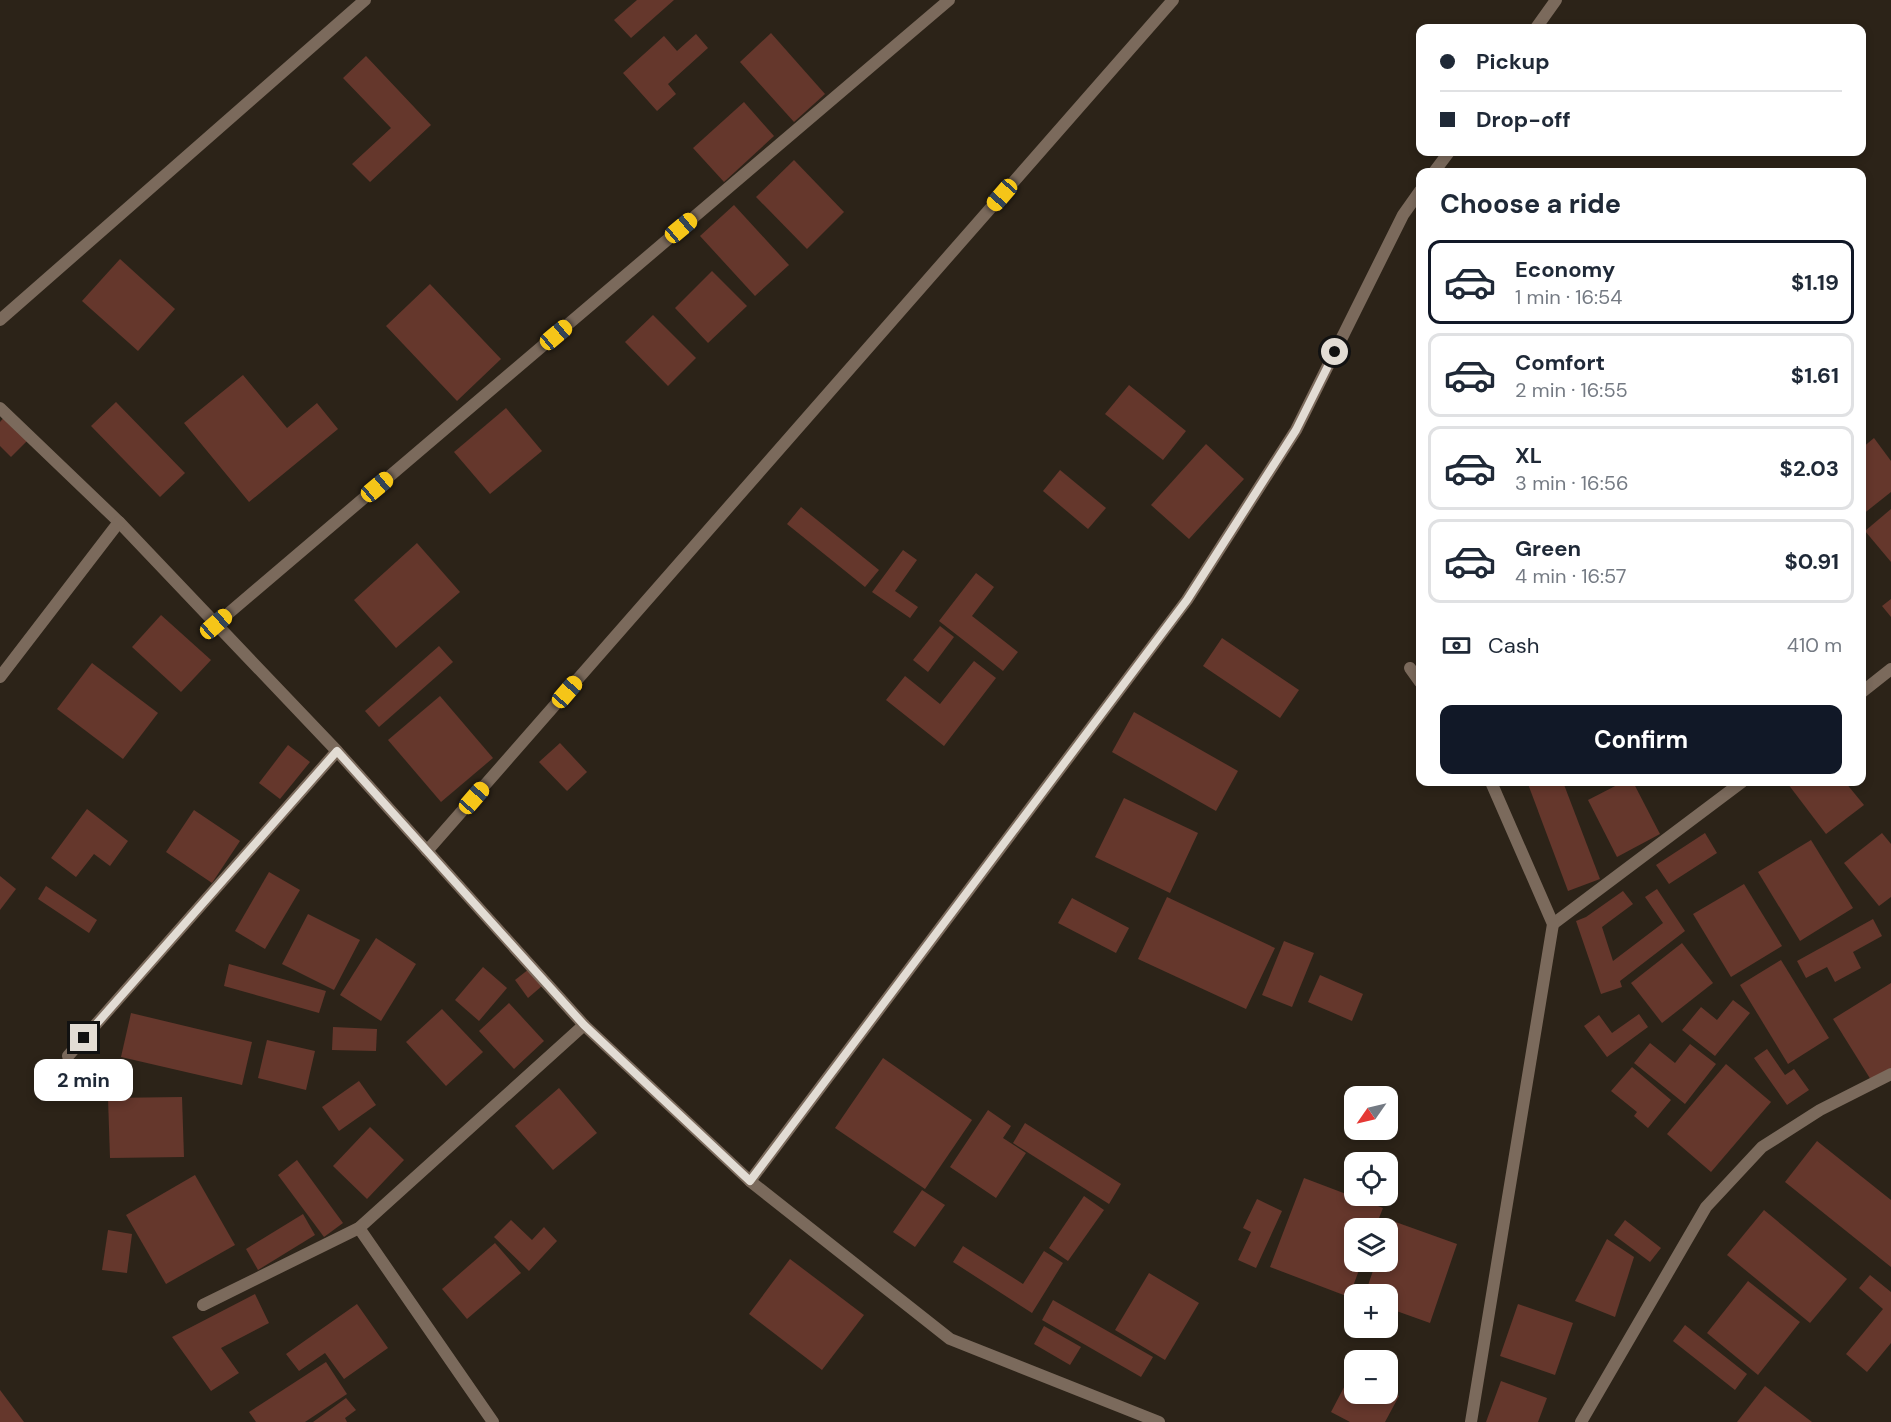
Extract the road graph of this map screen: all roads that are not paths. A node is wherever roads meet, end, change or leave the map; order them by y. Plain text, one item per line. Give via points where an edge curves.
1 (365, 0) edge
2 (949, 0) edge
3 (1173, 0) edge
4 (1556, 0) edge
5 (1539, 24) edge
6 (1416, 197) edge
7 (0, 320) edge
8 (0, 408) edge
9 (119, 522) junction
10 (216, 624) junction
11 (1410, 668) dead end
12 (1891, 669) edge
13 (1416, 676) edge
14 (0, 678) edge
15 (1866, 689) edge
16 (337, 751) junction
17 (1493, 786) edge
18 (1737, 786) edge
19 (427, 851) junction
20 (1553, 924) junction
21 (584, 1025) junction
22 (68, 1056) dead end
23 (1891, 1074) edge
24 (750, 1181) junction
25 (358, 1228) junction
26 (203, 1305) dead end
27 (493, 1422) edge
28 (1159, 1422) edge
29 (1471, 1422) edge
30 (1581, 1422) edge

1 - 7 street
2 - 10 street
3 - 19 street
4 - 5 street
6 - 24 street via 1403,215 1296,430 1187,600
8 - 9 street
9 - 10 street
9 - 14 street
10 - 16 street
11 - 13 street
12 - 15 street
16 - 19 street
16 - 22 street
17 - 20 street
18 - 20 street
19 - 21 street
20 - 29 street
21 - 24 street
21 - 25 street
23 - 30 street via 1820,1110 1762,1147 1706,1206
24 - 28 street via 950,1339
25 - 26 street
25 - 27 street

